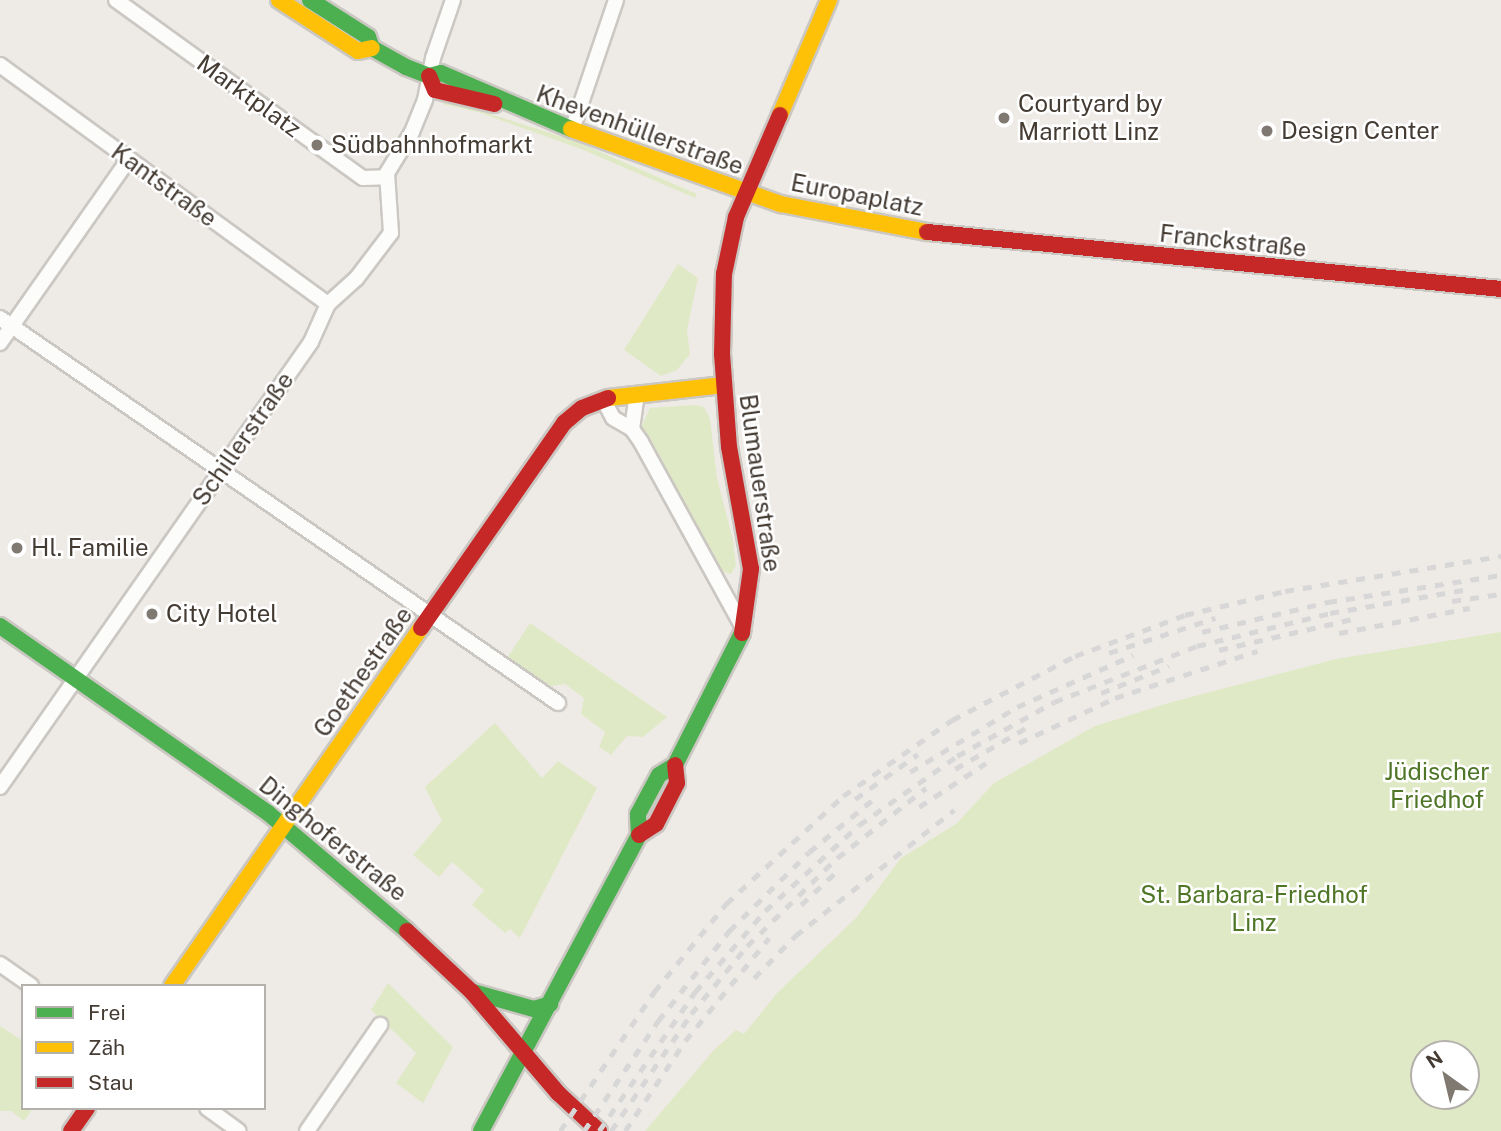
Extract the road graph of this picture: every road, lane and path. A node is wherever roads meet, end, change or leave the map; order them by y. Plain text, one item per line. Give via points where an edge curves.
1 (116, 0) edge
2 (278, 0) edge
3 (310, 0) edge
4 (453, 0) edge
5 (616, 0) edge
6 (829, 0) edge
7 (372, 48) junction
8 (0, 65) edge
9 (429, 76) junction
10 (572, 130) junction
11 (129, 159) junction
12 (387, 177) junction
13 (747, 193) junction
14 (960, 236) joint
15 (1501, 289) edge
16 (328, 304) junction
17 (6, 322) edge
18 (0, 343) edge
19 (723, 385) junction
20 (637, 394) junction
21 (603, 399) junction
22 (626, 427) junction
23 (221, 470) junction
24 (430, 615) junction
25 (0, 626) edge
26 (744, 629) junction
27 (75, 678) junction
28 (558, 703) dead end
29 (0, 787) edge
30 (284, 826) junction
31 (0, 964) edge
32 (28, 984) edge
33 (173, 984) edge
34 (472, 992) junction
35 (550, 1004) junction
36 (380, 1024) dead end
37 (524, 1051) junction
38 (86, 1110) edge
39 (210, 1110) edge
40 (71, 1131) edge
41 (239, 1131) edge
42 (307, 1131) edge
43 (481, 1131) edge
44 (599, 1131) edge

1 - 12 street, Marktplatz via 363,178
2 - 7 main road, Khevenhüllerstraße via 358,51
3 - 7 main road, Khevenhüllerstraße via 368,37
4 - 9 street, Schillerstraße
5 - 10 street
6 - 13 main road
7 - 9 main road, Khevenhüllerstraße
8 - 11 street, Kantstraße
9 - 10 main road, Khevenhüllerstraße via 441,73
9 - 12 street, Schillerstraße via 412,132 393,158
10 - 13 main road, Khevenhüllerstraße
11 - 16 street, Kantstraße
11 - 17 street
12 - 16 street, Schillerstraße via 391,233 356,279
13 - 14 main road, Europaplatz via 882,226
13 - 19 main road, Blumauerstraße via 736,217 724,274
14 - 15 main road, Franckstraße
16 - 23 street, Schillerstraße via 311,341
17 - 18 street
17 - 23 street
19 - 20 main road, Goethestraße
19 - 26 main road, Blumauerstraße via 732,475 751,569
20 - 21 main road, Goethestraße
20 - 22 street
21 - 22 street
21 - 24 main road, Goethestraße via 582,408 557,431
22 - 26 street
23 - 24 street
23 - 27 street, Schillerstraße
24 - 28 street
24 - 30 main road, Goethestraße
25 - 27 main road, Dinghoferstraße
26 - 35 main road, Blumauerstraße via 675,765 677,783 656,824 639,835
27 - 29 street, Schillerstraße
27 - 30 main road, Dinghoferstraße
30 - 33 main road, Goethestraße
30 - 34 main road, Dinghoferstraße via 405,928
31 - 32 street
34 - 35 main road via 534,1009
34 - 37 main road, Dinghoferstraße
35 - 37 main road, Blumauerstraße
36 - 42 street
37 - 43 main road, Blumauerstraße
37 - 44 main road, Dinghoferstraße via 558,1093
38 - 40 main road
39 - 41 street

